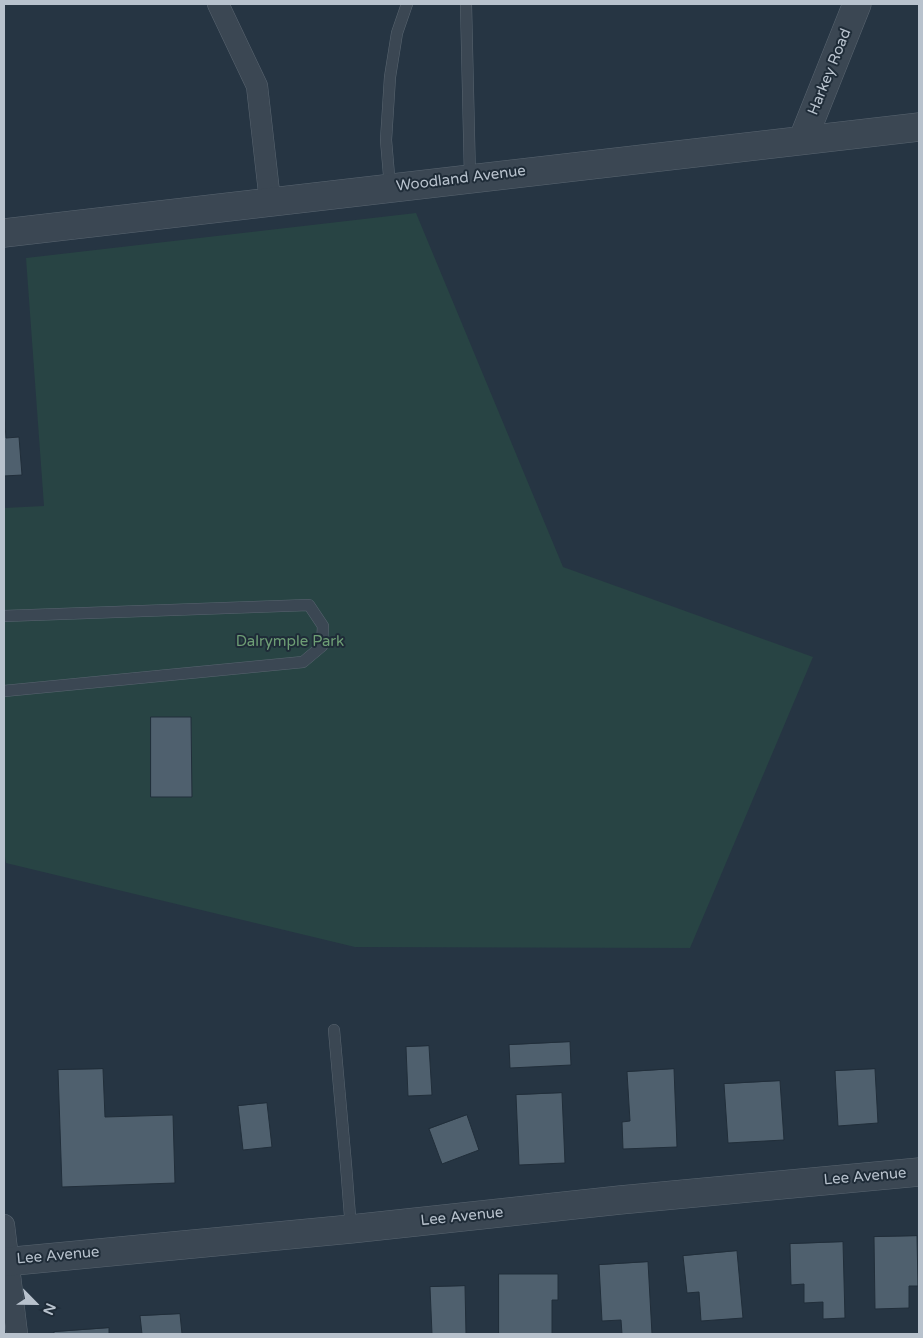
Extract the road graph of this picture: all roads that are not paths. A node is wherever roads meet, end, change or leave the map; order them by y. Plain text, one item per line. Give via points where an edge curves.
1 (218, 4) edge
2 (406, 4) edge
3 (466, 4) edge
4 (857, 4) edge
5 (919, 127) edge
6 (803, 140) junction
7 (470, 178) junction
8 (390, 187) junction
9 (270, 202) junction
10 (4, 233) edge
11 (4, 616) edge
12 (4, 691) edge
13 (334, 1030) dead end
14 (919, 1172) edge
15 (4, 1225) edge
16 (351, 1228) junction
17 (6, 1261) edge
18 (17, 1334) edge

1 - 9 street via 257,86
2 - 8 lane via 397,33 390,77 386,140
3 - 7 lane
4 - 6 street, Harkey Road
5 - 6 street, Woodland Avenue
6 - 7 street, Woodland Avenue
7 - 8 street, Woodland Avenue
8 - 9 street, Woodland Avenue
9 - 10 street, Woodland Avenue
11 - 12 lane via 309,605 323,626 322,646 303,662
13 - 16 lane
14 - 16 street, Lee Avenue
15 - 17 street
16 - 17 street, Lee Avenue
17 - 18 street

